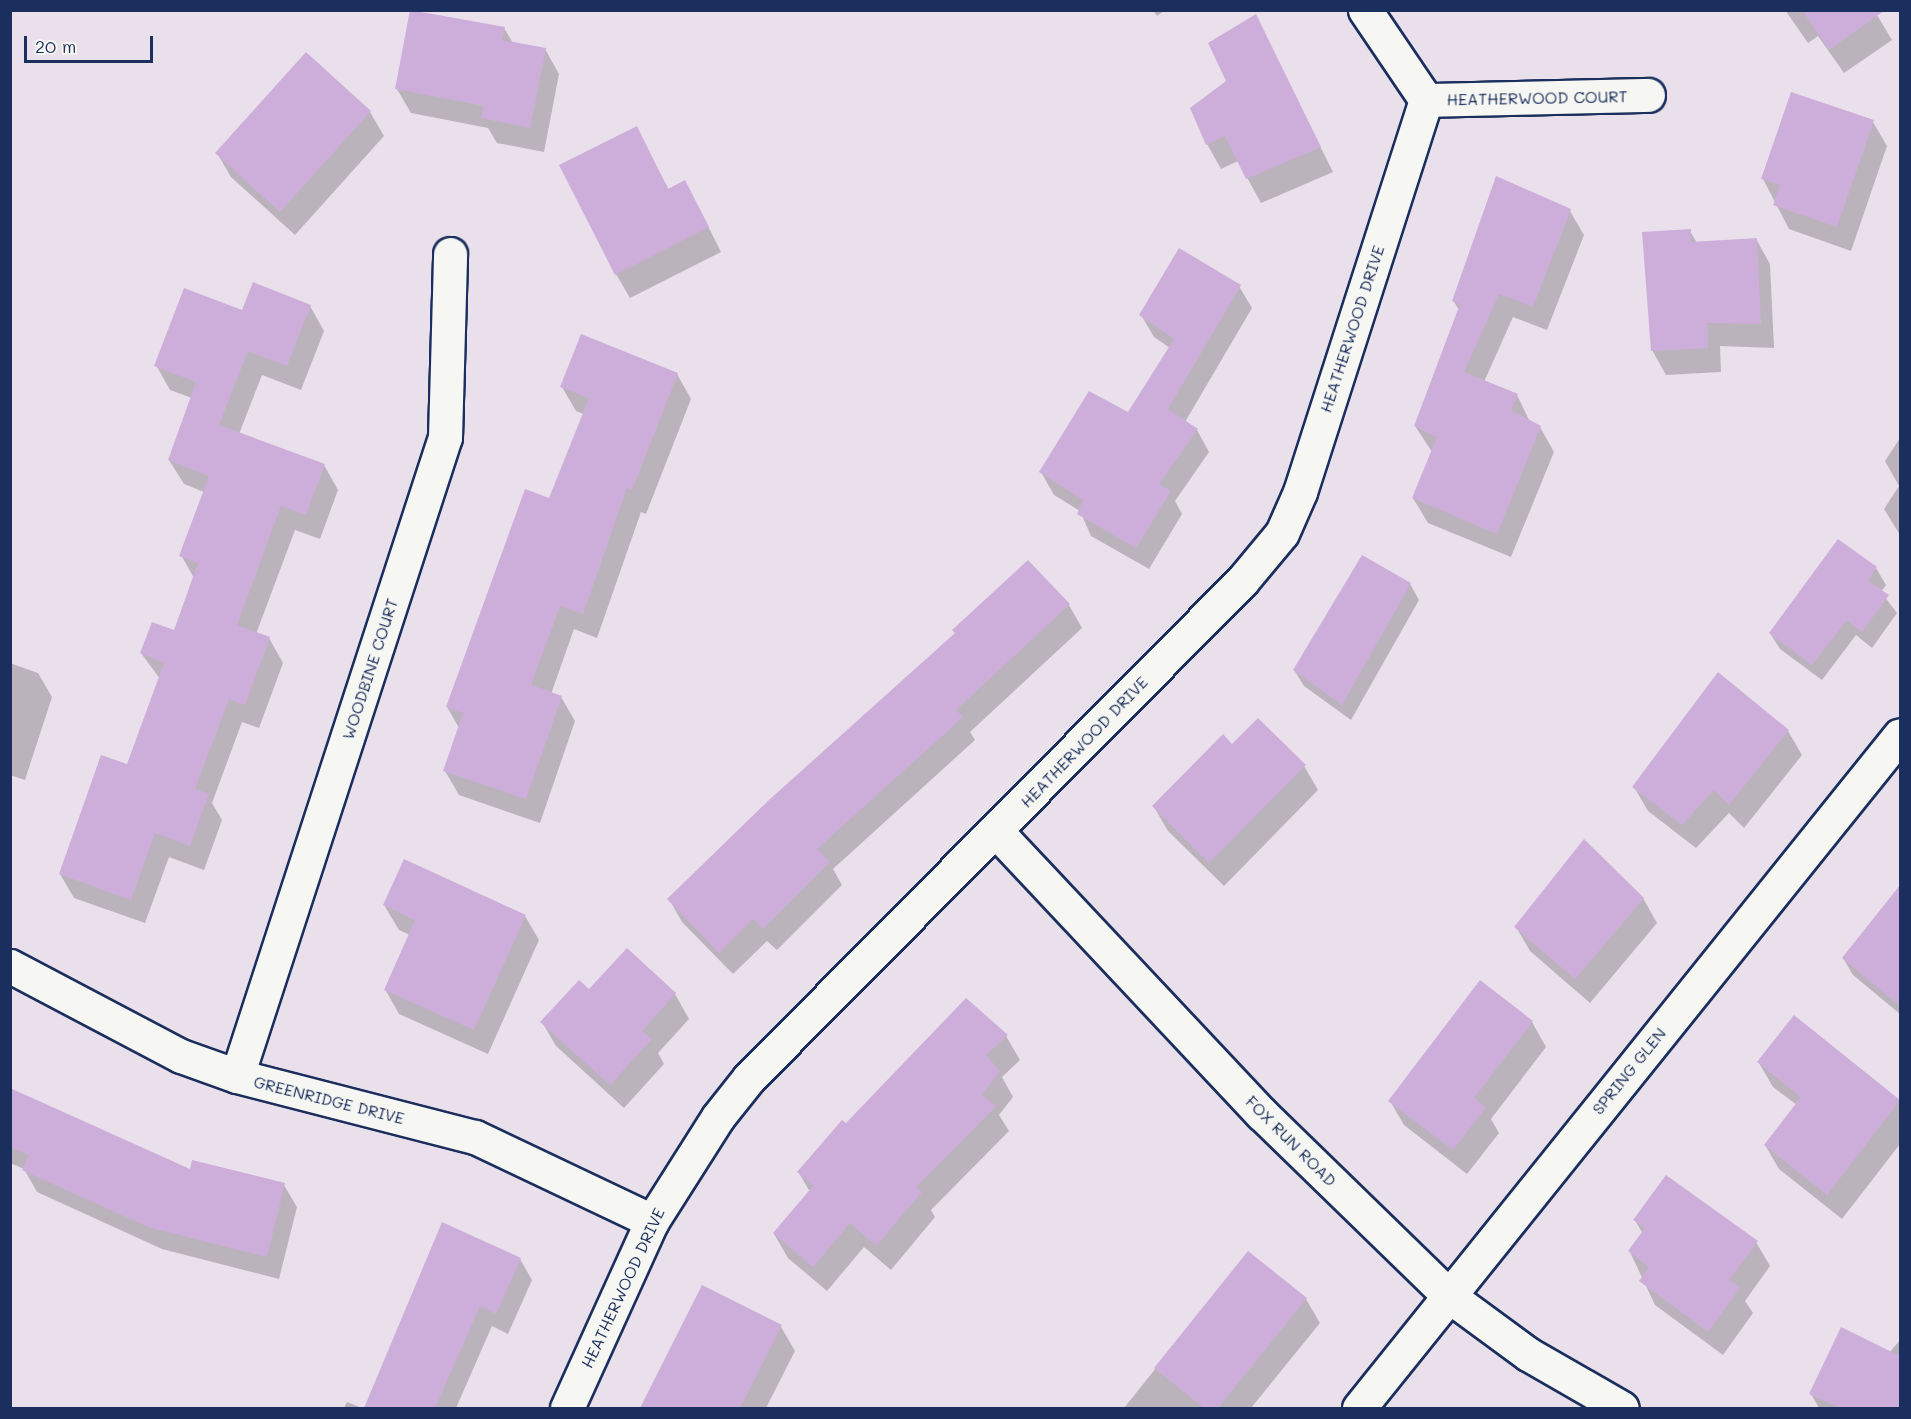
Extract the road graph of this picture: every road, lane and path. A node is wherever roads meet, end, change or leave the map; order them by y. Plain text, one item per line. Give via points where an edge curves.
1 (1365, 10) edge
2 (1648, 95) dead end
3 (1426, 100) junction
4 (450, 254) dead end
5 (1900, 735) edge
6 (996, 831) junction
7 (10, 966) edge
8 (237, 1076) junction
9 (652, 1221) junction
10 (1449, 1296) junction
11 (567, 1408) edge
12 (1359, 1408) edge
13 (1622, 1408) edge

1 - 3 street
2 - 3 street, HEATHERWOOD COURT
3 - 6 street, HEATHERWOOD DRIVE via 1299,492 1282,533 1242,581
4 - 8 street, WOODBINE COURT via 445,437
5 - 10 street, SPRING GLEN
6 - 9 street, HEATHERWOOD DRIVE via 749,1078 718,1117
6 - 10 street, FOX RUN ROAD via 1262,1114
7 - 8 street, GREENRIDGE DRIVE via 181,1056
8 - 9 street, GREENRIDGE DRIVE via 475,1137
9 - 11 street, HEATHERWOOD DRIVE
10 - 12 street, SPRING GLEN
10 - 13 street, FOX RUN ROAD via 1528,1354

